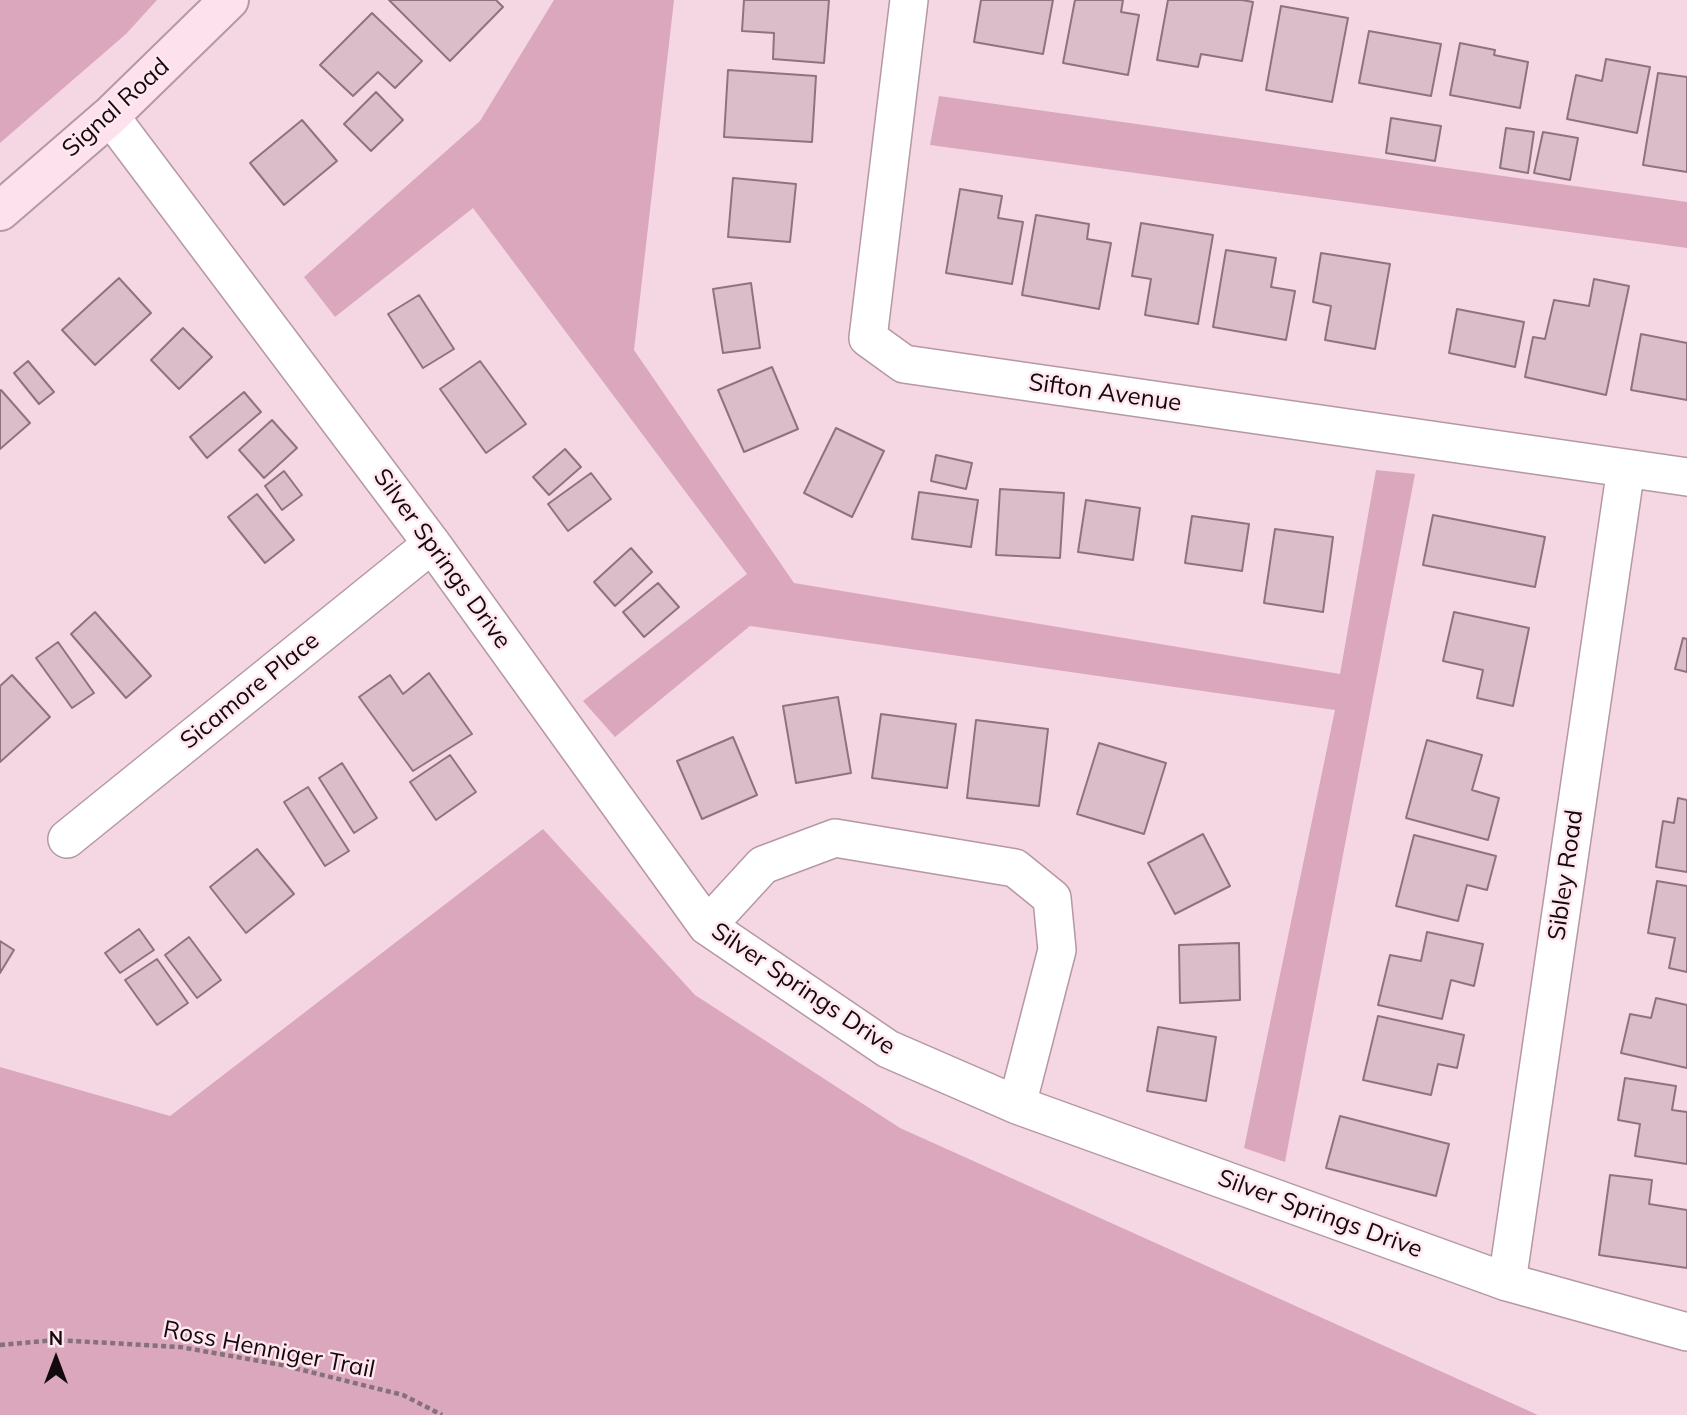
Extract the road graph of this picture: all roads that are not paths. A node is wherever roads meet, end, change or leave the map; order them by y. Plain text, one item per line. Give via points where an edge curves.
1 (229, 0) edge
2 (909, 0) edge
3 (110, 116) junction
4 (0, 211) edge
5 (1626, 468) junction
6 (1687, 477) edge
7 (432, 544) junction
8 (67, 839) dead end
9 (707, 926) junction
10 (1017, 1105) junction
11 (1507, 1282) junction
12 (1687, 1332) edge

1 - 3 street, Signal Road
2 - 5 street, Sifton Avenue via 868,338 904,364
3 - 4 street, Signal Road
3 - 7 street, Silver Springs Drive
5 - 6 street, Sifton Avenue
5 - 11 street, Sibley Road
7 - 8 street, Sicamore Place
7 - 9 street, Silver Springs Drive
9 - 10 street, Silver Springs Drive via 888,1049
9 - 10 street via 763,865 835,838 1016,868 1052,898 1057,950
10 - 11 street, Silver Springs Drive
11 - 12 street, Silver Springs Drive

